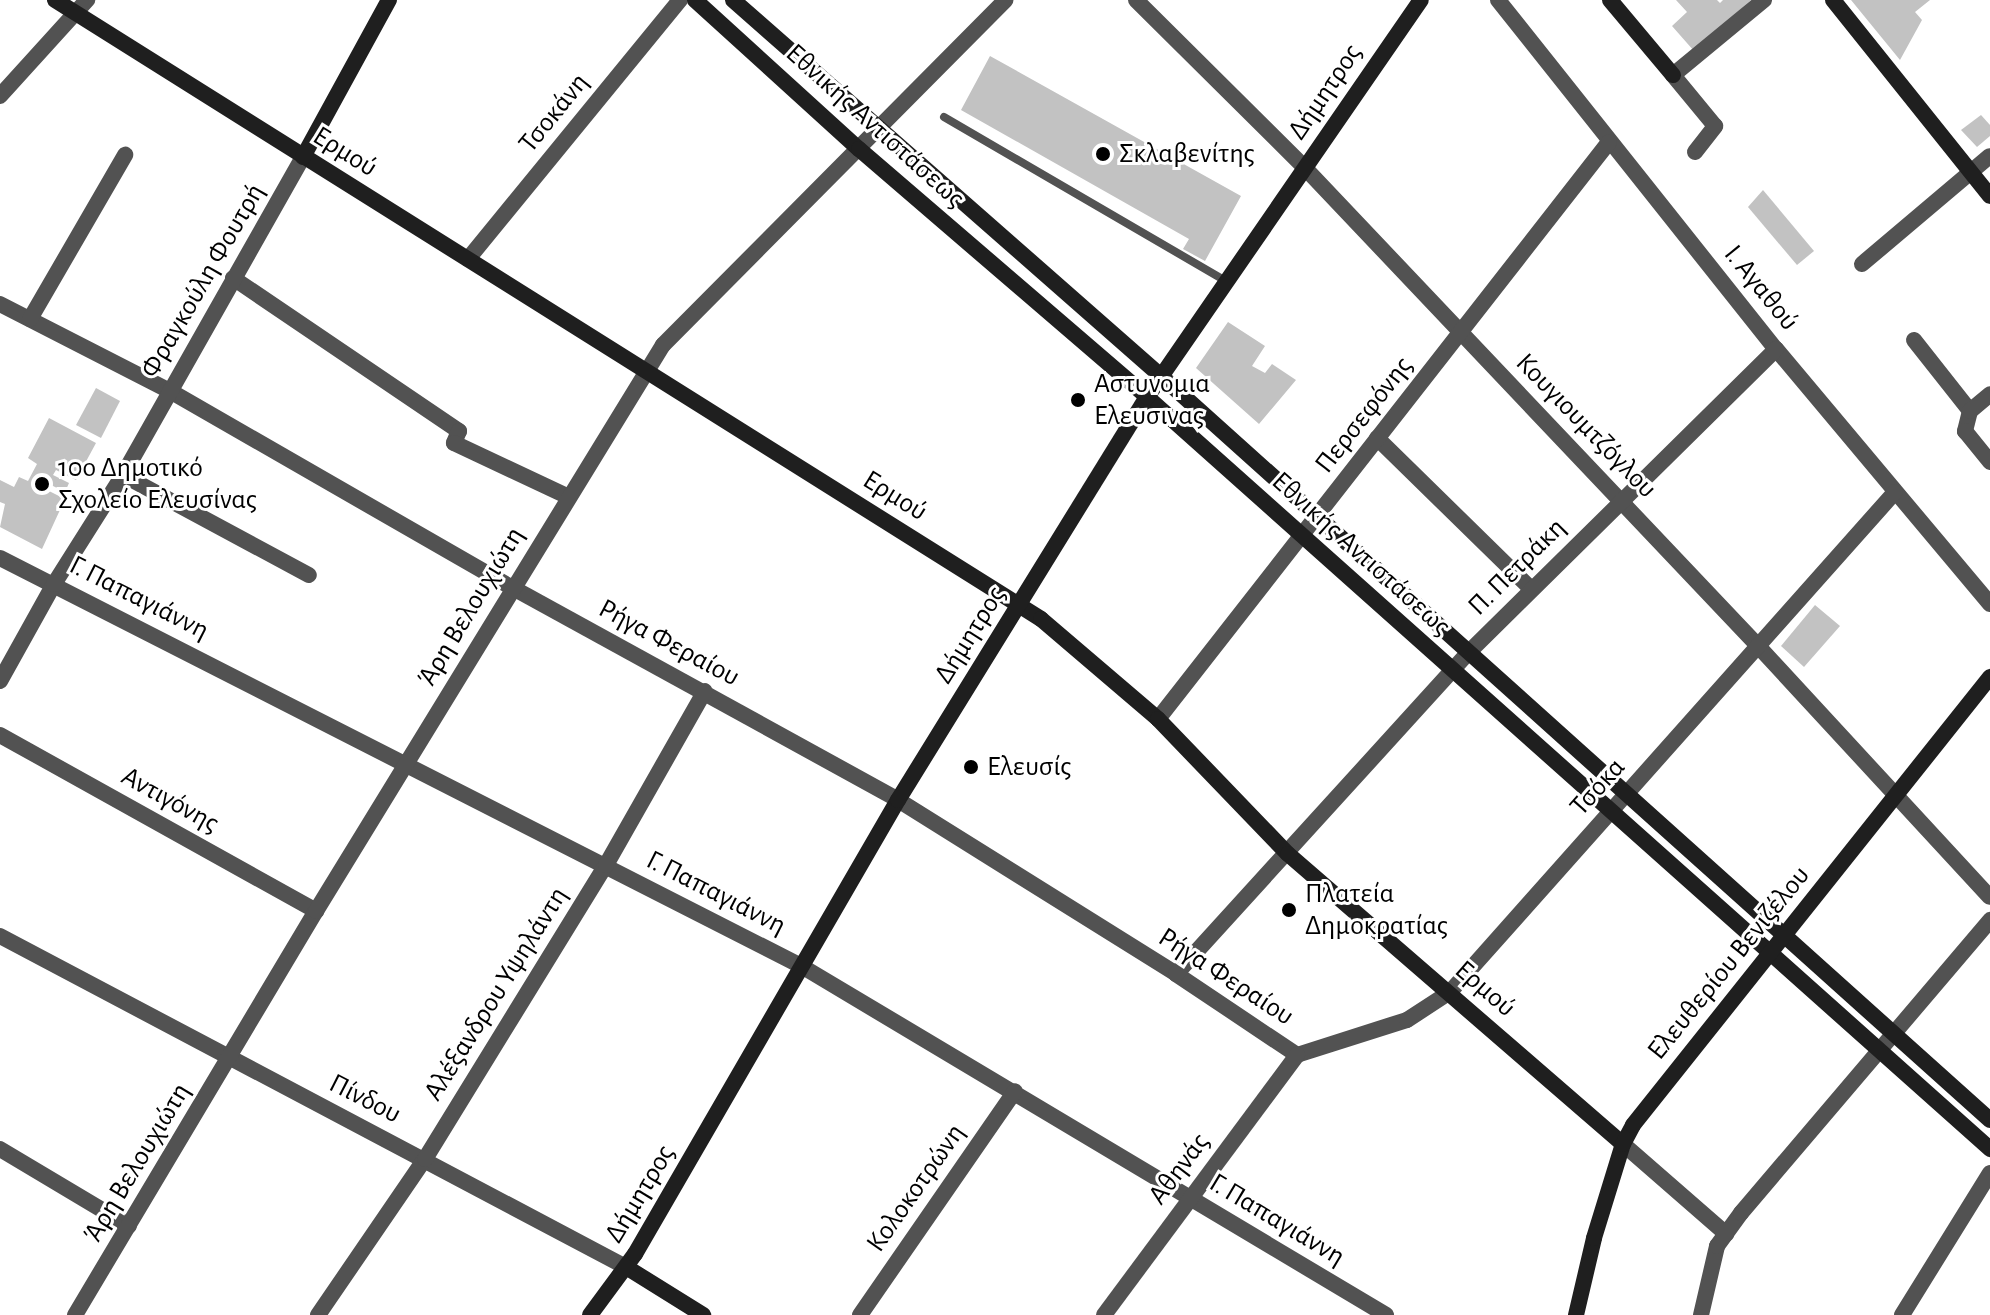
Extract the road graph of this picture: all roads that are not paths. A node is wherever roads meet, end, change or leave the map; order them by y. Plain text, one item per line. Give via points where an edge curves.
1 (55, 0) edge
2 (389, 0) edge
3 (680, 0) edge
4 (695, 0) edge
5 (733, 0) edge
6 (1006, 0) edge
7 (1136, 0) edge
8 (1421, 0) edge
9 (1498, 0) edge
10 (1610, 0) edge
11 (1764, 0) edge
12 (1833, 0) edge
13 (81, 6) edge
14 (1673, 75) junction
15 (0, 96) edge
16 (944, 117) dead end
17 (879, 128) junction
18 (1609, 142) junction
19 (859, 149) junction
20 (1695, 152) dead end
21 (125, 155) dead end
22 (1990, 156) edge
23 (303, 157) junction
24 (1305, 168) junction
25 (1971, 172) junction
26 (1990, 196) edge
27 (468, 259) junction
28 (1862, 264) dead end
29 (233, 278) junction
30 (1227, 282) junction
31 (0, 304) edge
32 (30, 319) junction
33 (1461, 333) junction
34 (1914, 340) dead end
35 (1776, 349) junction
36 (646, 371) junction
37 (1161, 376) junction
38 (170, 391) junction
39 (1990, 394) edge
40 (1147, 397) junction
41 (1970, 411) junction
42 (1377, 438) junction
43 (1990, 462) edge
44 (123, 475) junction
45 (1895, 492) junction
46 (569, 497) junction
47 (1621, 500) junction
48 (1317, 518) junction
49 (1303, 537) junction
50 (0, 558) edge
51 (309, 575) dead end
52 (54, 584) junction
53 (513, 588) junction
54 (1531, 589) junction
55 (1990, 604) edge
56 (1020, 605) junction
57 (1759, 647) junction
58 (1467, 654) junction
59 (1452, 670) junction
60 (1990, 677) edge
61 (0, 681) edge
62 (705, 691) junction
63 (1158, 719) junction
64 (0, 735) edge
65 (407, 763) junction
66 (1626, 794) junction
67 (1897, 795) junction
68 (898, 800) junction
69 (1612, 809) junction
70 (1288, 854) junction
71 (606, 865) junction
72 (1990, 897) edge
73 (316, 911) junction
74 (1990, 920) edge
75 (0, 936) edge
76 (1784, 936) junction
77 (1770, 953) junction
78 (803, 967) junction
79 (1176, 974) junction
80 (1450, 992) junction
81 (1893, 1035) junction
82 (1879, 1052) junction
83 (1297, 1055) junction
84 (230, 1058) junction
85 (1015, 1091) junction
86 (1990, 1120) edge
87 (1623, 1144) junction
88 (0, 1149) edge
89 (1990, 1149) edge
90 (425, 1159) junction
91 (1990, 1173) edge
92 (1189, 1199) junction
93 (129, 1226) junction
94 (1726, 1234) junction
95 (626, 1267) junction
96 (75, 1315) edge
97 (318, 1315) edge
98 (590, 1315) edge
99 (703, 1315) edge
100 (860, 1315) edge
101 (1104, 1315) edge
102 (1386, 1315) edge
103 (1576, 1315) edge
104 (1701, 1315) edge
105 (1902, 1315) edge

1 - 13 street, Ερμού
2 - 23 street, Φραγκούλη Φουτρή
3 - 27 street, Τσοκάνη
4 - 19 street, Εθνικής Αντιστάσεως
5 - 17 street, Εθνικής Αντιστάσεως
6 - 17 street, Άρη Βελουχιώτη
7 - 24 street, Κουγιουμτζόγλου
8 - 24 street, Δήμητρος
9 - 18 street, Ι. Αγαθού
10 - 14 street
11 - 14 street
12 - 25 street
13 - 15 street
13 - 23 street, Ερμού
14 - 20 street via 1715,126
16 - 30 lane
17 - 19 street, Άρη Βελουχιώτη
17 - 37 street, Εθνικής Αντιστάσεως
18 - 33 street, Περσεφόνης
18 - 35 street, Ι. Αγαθού
19 - 36 street, Άρη Βελουχιώτη via 663,345
19 - 40 street, Εθνικής Αντιστάσεως
21 - 32 street
22 - 25 street
23 - 27 street, Ερμού
23 - 29 street, Φραγκούλη Φουτρή
24 - 30 street, Δήμητρος
24 - 33 street, Κουγιουμτζόγλου
25 - 26 street
25 - 28 street
27 - 36 street, Ερμού
29 - 38 street, Φραγκούλη Φουτρή
29 - 46 street via 459,431 454,443
30 - 37 street, Δήμητρος
31 - 32 street, Ρήγα Φεραίου
32 - 38 street, Ρήγα Φεραίου
33 - 42 street, Περσεφόνης
33 - 47 street, Κουγιουμτζόγλου
34 - 41 street
35 - 45 street, Ι. Αγαθού
35 - 47 street, Π. Πετράκη
36 - 46 street, Άρη Βελουχιώτη
36 - 56 street, Ερμού
37 - 40 street, Δήμητρος
37 - 48 street, Εθνικής Αντιστάσεως
38 - 44 street, Φραγκούλη Φουτρή
38 - 53 street, Ρήγα Φεραίου
39 - 41 street
40 - 49 street, Εθνικής Αντιστάσεως
40 - 56 street, Δήμητρος
41 - 43 street via 1965,431
42 - 48 street, Περσεφόνης
42 - 54 street
44 - 51 street
44 - 52 street, Φραγκούλη Φουτρή
45 - 55 street, Ι. Αγαθού
45 - 57 street, Τσόκα
46 - 53 street, Άρη Βελουχιώτη
47 - 54 street, Π. Πετράκη
47 - 57 street, Κουγιουμτζόγλου
48 - 49 street, Περσεφόνης
48 - 58 street, Εθνικής Αντιστάσεως
49 - 59 street, Εθνικής Αντιστάσεως
49 - 63 street, Περσεφόνης
50 - 52 street, Γ. Παπαγιάννη
52 - 61 street, Φραγκούλη Φουτρή
52 - 65 street, Γ. Παπαγιάννη
53 - 62 street, Ρήγα Φεραίου
53 - 65 street, Άρη Βελουχιώτη
54 - 58 street, Π. Πετράκη
56 - 63 street, Ερμού
56 - 68 street, Δήμητρος
57 - 66 street, Τσόκα
57 - 67 street, Κουγιουμτζόγλου
58 - 59 street, Π. Πετράκη
58 - 66 street, Εθνικής Αντιστάσεως
59 - 69 street, Εθνικής Αντιστάσεως
59 - 70 street, Π. Πετράκη
60 - 67 street, Ελευθερίου Βενιζέλου
62 - 68 street, Ρήγα Φεραίου
62 - 71 street, Αλέξανδρου Υψηλάντη
63 - 70 street, Ερμού
64 - 73 street, Αντιγόνης
65 - 71 street, Γ. Παπαγιάννη
65 - 73 street, Άρη Βελουχιώτη
66 - 69 street, Τσόκα
66 - 76 street, Εθνικής Αντιστάσεως
67 - 72 street, Κουγιουμτζόγλου
67 - 76 street, Ελευθερίου Βενιζέλου
68 - 78 street, Δήμητρος
68 - 79 street, Ρήγα Φεραίου
69 - 77 street, Εθνικής Αντιστάσεως
69 - 80 street, Τσόκα
70 - 79 street, Π. Πετράκη
70 - 80 street, Ερμού
71 - 78 street, Γ. Παπαγιάννη
71 - 90 street, Αλέξανδρου Υψηλάντη
73 - 84 street, Άρη Βελουχιώτη
74 - 81 street
75 - 84 street, Πίνδου
76 - 77 street, Ελευθερίου Βενιζέλου
76 - 81 street, Εθνικής Αντιστάσεως
77 - 82 street, Εθνικής Αντιστάσεως
77 - 87 street, Ελευθερίου Βενιζέλου
78 - 85 street, Γ. Παπαγιάννη
78 - 95 street, Δήμητρος
79 - 83 street, Ρήγα Φεραίου
80 - 83 street, Τσόκα via 1407,1020
80 - 87 street, Ερμού
81 - 82 street
81 - 86 street, Εθνικής Αντιστάσεως
82 - 89 street, Εθνικής Αντιστάσεως
82 - 94 street
83 - 92 street, Αθηνάς
84 - 90 street, Πίνδου
84 - 93 street, Άρη Βελουχιώτη
85 - 92 street, Γ. Παπαγιάννη
85 - 100 street, Κολοκοτρώνη
87 - 94 street
87 - 103 street, Ελευθερίου Βενιζέλου
88 - 93 street
90 - 95 street, Πίνδου
90 - 97 street, Αλέξανδρου Υψηλάντη
91 - 105 street
92 - 101 street, Αθηνάς
92 - 102 street, Γ. Παπαγιάννη
93 - 96 street, Άρη Βελουχιώτη
94 - 104 street via 1717,1246
95 - 98 street, Δήμητρος
95 - 99 street, Πίνδου

